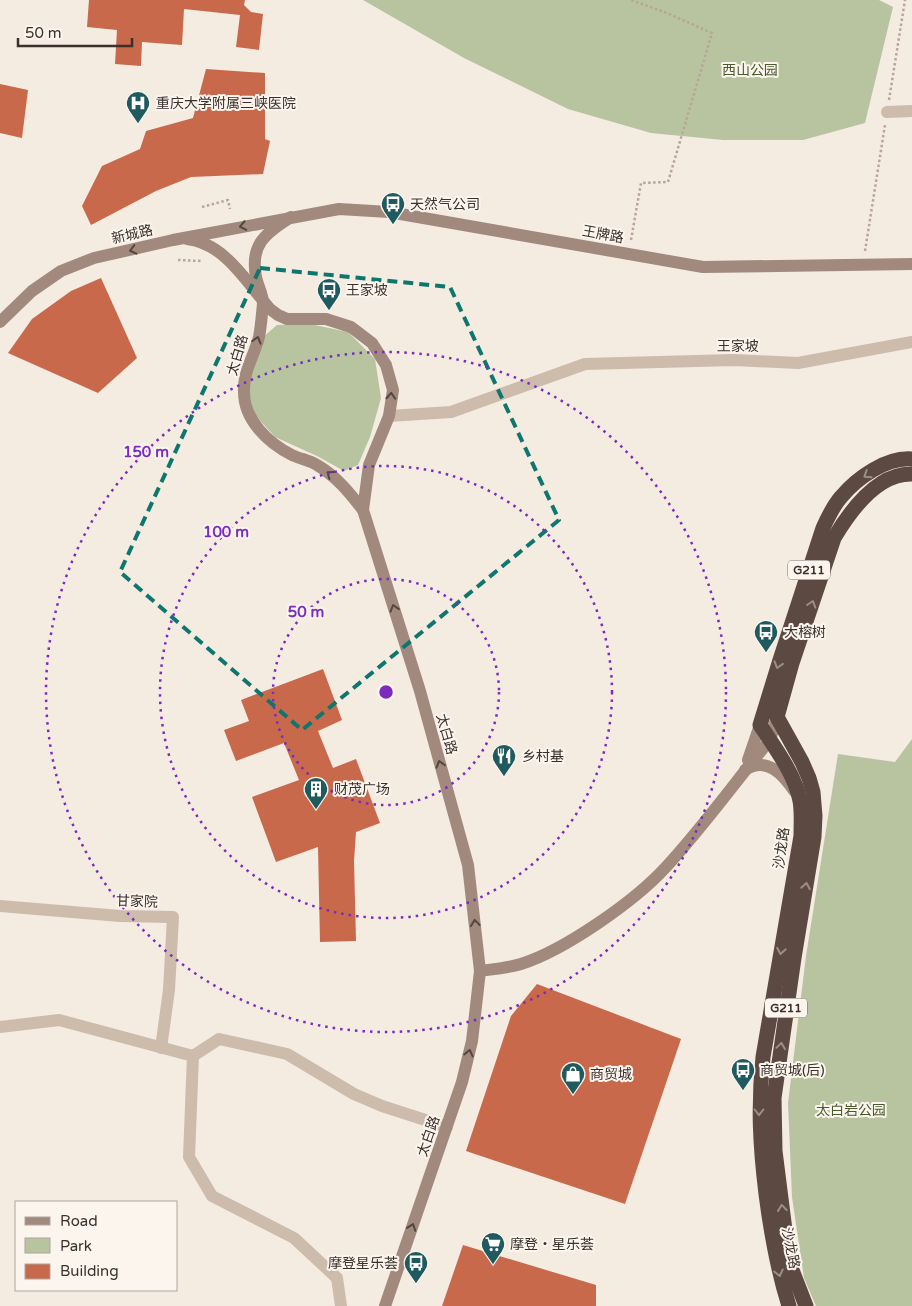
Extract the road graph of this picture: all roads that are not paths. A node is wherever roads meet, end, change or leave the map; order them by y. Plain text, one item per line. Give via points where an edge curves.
1 (912, 111) edge
2 (887, 112) road end
3 (291, 218) junction
4 (180, 238) junction
5 (912, 264) edge
6 (263, 301) junction
7 (0, 322) edge
8 (912, 342) edge
9 (390, 416) junction
10 (912, 459) edge
11 (912, 474) edge
12 (363, 510) junction
13 (777, 717) junction
14 (760, 725) junction
15 (770, 740) junction
16 (743, 772) junction
17 (800, 799) junction
18 (0, 906) edge
19 (480, 971) junction
20 (0, 1028) edge
21 (161, 1048) junction
22 (193, 1056) junction
23 (447, 1127) junction
24 (341, 1306) edge
25 (385, 1306) edge
26 (789, 1306) edge
27 (806, 1306) edge

1 - 2 street
3 -> 4 main road, 新城路
3 - 5 main road, 王牌路 via 339,209 389,212 703,267
3 - 6 main road, 太白路 via 269,232 257,246 256,278
4 - 6 main road, 太白路 via 200,242 220,252
4 -> 7 main road, 新城路 via 94,258 61,271 32,291
9 -> 6 main road, 太白路 via 393,390 386,365 372,343 352,327 326,319 288,319 278,315
12 -> 6 main road, 太白路 via 335,477 275,444 248,414 244,392 246,371 259,337
8 - 9 street, 王家坡 via 798,363 734,360 585,364 451,412
9 - 12 main road, 太白路 via 369,466
10 -> 14 highway, G211 via 891,462 865,476 841,496 831,511
13 -> 11 highway, G211 via 834,538 858,503 874,489 890,479
19 -> 12 main road, 太白路 via 468,865 420,690
13 - 15 main road
27 -> 13 highway, 沙龙路 / G211 via 787,1246 774,1118 778,1068 815,816 810,778
14 - 15 highway, 沙龙路 / G211
14 - 16 main road
15 - 16 main road
15 - 17 highway, 沙龙路 / G211 via 790,773
16 - 17 main road via 754,765 770,767 780,774
16 - 19 main road via 666,868 632,898 590,928 540,956 521,964
17 -> 26 highway, 沙龙路 / G211 via 801,836 759,1093 762,1157 773,1246
18 - 21 street, 甘家院 via 173,917 169,990
23 -> 19 main road, 太白路 via 472,1041
20 - 21 street via 59,1020
21 - 22 street
22 - 23 street via 220,1039 287,1054 354,1094
22 - 24 street via 189,1157 212,1196 294,1238 336,1278
25 -> 23 main road, 太白路

